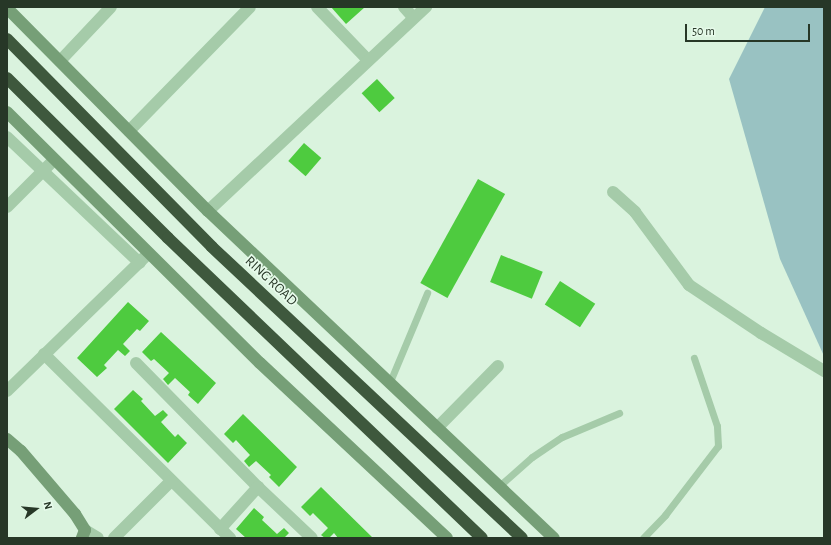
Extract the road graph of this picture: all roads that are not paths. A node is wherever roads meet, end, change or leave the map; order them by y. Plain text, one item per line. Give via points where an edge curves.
1 (110, 7) edge
2 (250, 7) edge
3 (317, 7) edge
4 (404, 7) edge
5 (426, 7) edge
6 (7, 8) edge
7 (413, 17) junction
8 (7, 39) edge
9 (368, 60) junction
10 (60, 61) junction
11 (7, 78) edge
12 (7, 112) edge
13 (129, 131) junction
14 (7, 138) edge
15 (54, 160) junction
16 (42, 172) junction
17 (613, 192) dead end
18 (7, 207) edge
19 (208, 211) junction
20 (148, 254) junction
21 (140, 263) junction
22 (427, 293) dead end
23 (44, 354) junction
24 (694, 358) dead end
25 (136, 363) dead end
26 (498, 366) dead end
27 (824, 371) edge
28 (389, 384) junction
29 (7, 391) edge
30 (619, 413) dead end
31 (437, 428) junction
32 (7, 439) edge
33 (171, 481) junction
34 (258, 487) junction
35 (498, 487) junction
36 (220, 529) junction
37 (84, 534) edge
38 (98, 538) edge
39 (114, 538) edge
40 (230, 538) edge
41 (312, 538) edge
42 (447, 538) edge
43 (482, 538) edge
44 (522, 538) edge
45 (554, 538) edge
46 (643, 538) edge

1 - 10 street
2 - 13 street
3 - 9 street
4 - 7 street
5 - 7 street
6 - 10 street
7 - 9 street
8 - 44 highway, RING ROAD via 212,247
9 - 19 street
10 - 13 street
11 - 43 highway via 168,238
12 - 15 street
13 - 19 street
14 - 16 street
15 - 16 street
15 - 20 street
16 - 18 street
16 - 21 street
17 - 27 street via 635,212 689,285 761,334
19 - 28 street
20 - 21 street
20 - 42 street
21 - 23 street
22 - 28 lane
23 - 29 street
23 - 33 street
24 - 46 lane via 716,426 718,446 665,515
25 - 34 street
26 - 31 street
28 - 31 street
30 - 35 lane via 562,437 532,457
31 - 35 street
32 - 37 street via 52,485 75,514
33 - 36 street
33 - 39 street
34 - 36 street
34 - 41 street
35 - 45 street
36 - 40 street
37 - 38 street

